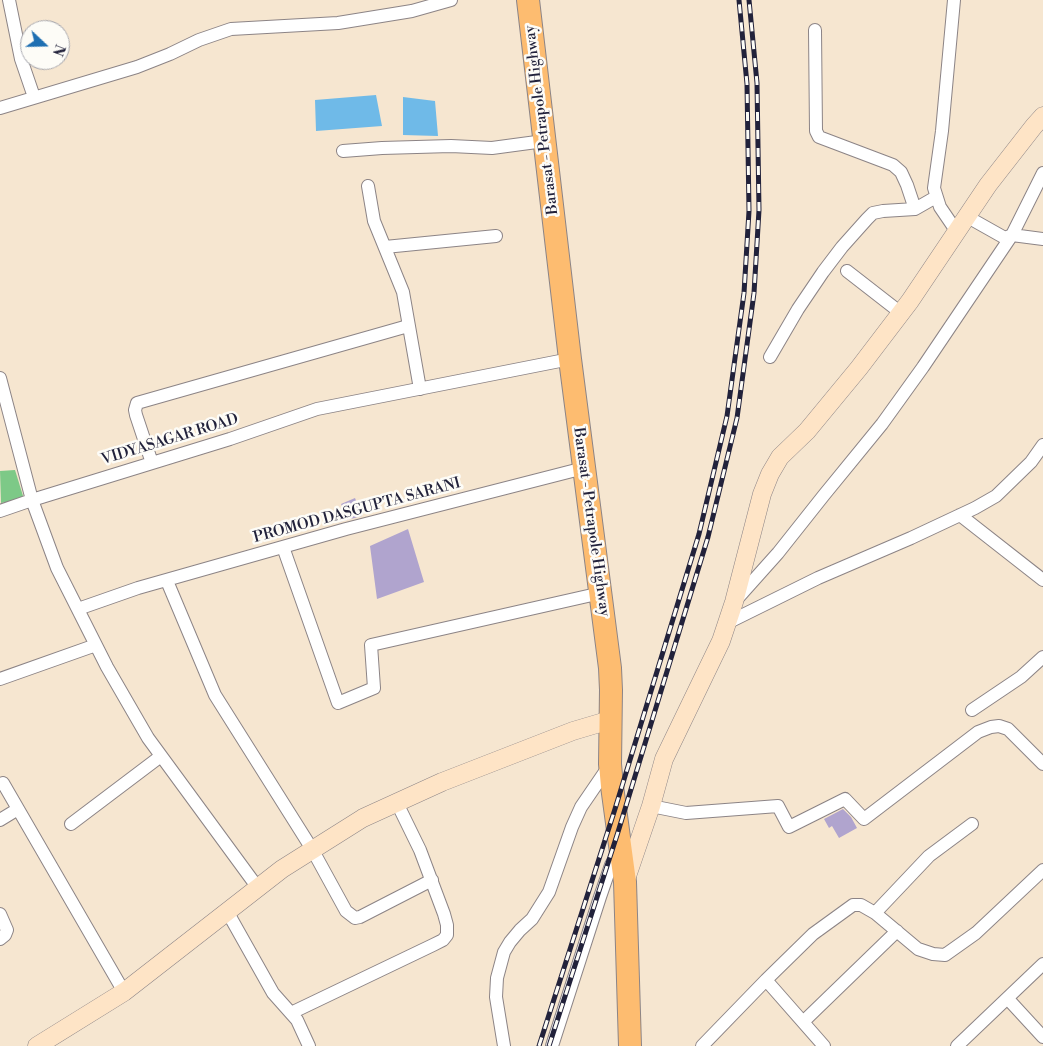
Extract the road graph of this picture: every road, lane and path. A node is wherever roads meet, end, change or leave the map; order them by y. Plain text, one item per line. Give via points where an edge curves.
1 (9, 0) edge
2 (451, 0) edge
3 (528, 0) edge
4 (954, 0) edge
5 (815, 30) dead end
6 (34, 97) junction
7 (0, 108) edge
8 (1043, 116) edge
9 (544, 141) junction
10 (344, 151) dead end
11 (1043, 173) edge
12 (368, 186) dead end
13 (936, 197) junction
14 (915, 209) junction
15 (973, 220) dead end
16 (957, 232) junction
17 (1012, 235) junction
18 (496, 236) dead end
19 (1043, 239) edge
20 (385, 247) junction
21 (847, 271) dead end
22 (901, 312) junction
23 (408, 326) junction
24 (770, 357) dead end
25 (570, 359) junction
26 (0, 378) edge
27 (420, 389) junction
28 (1043, 445) edge
29 (152, 463) junction
30 (584, 468) junction
31 (32, 500) junction
32 (0, 511) edge
33 (960, 515) junction
34 (283, 547) junction
35 (1043, 580) edge
36 (167, 581) junction
37 (601, 593) junction
38 (734, 602) junction
39 (78, 609) junction
40 (727, 623) junction
41 (96, 645) junction
42 (1043, 657) edge
43 (0, 679) edge
44 (972, 710) dead end
45 (610, 720) junction
46 (161, 756) junction
47 (610, 764) junction
48 (1043, 764) edge
49 (3, 783) dead end
50 (397, 803) junction
51 (651, 806) junction
52 (18, 809) junction
53 (0, 820) edge
54 (71, 824) dead end
55 (972, 824) dead end
56 (312, 849) junction
57 (621, 849) junction
58 (1043, 870) edge
59 (432, 880) junction
60 (625, 882) junction
61 (258, 888) junction
62 (228, 912) junction
63 (875, 913) junction
64 (0, 914) edge
65 (897, 931) junction
66 (0, 939) edge
67 (1043, 964) edge
68 (766, 980) junction
69 (124, 992) junction
70 (1008, 999) junction
71 (292, 1013) junction
72 (803, 1022) junction
73 (1043, 1037) edge
74 (37, 1046) edge
75 (309, 1046) edge
76 (504, 1046) edge
77 (552, 1046) edge
78 (630, 1046) edge
79 (702, 1046) edge
80 (824, 1046) edge
81 (957, 1046) edge

1 - 6 street
2 - 6 street via 412,11 338,23 231,29 137,67
3 - 9 highway, Barasat - Petrapole Highway
4 - 13 street via 934,188
5 - 14 street via 816,131 819,137 882,160 901,172
6 - 7 street
8 - 16 main road via 988,185
9 - 10 street via 492,148 451,146
9 - 25 highway, Barasat - Petrapole Highway
11 - 17 street
12 - 20 street via 372,214
13 - 14 street
13 - 16 street
14 - 24 street via 873,213 867,219 823,272
15 - 17 street via 1005,238
16 - 22 main road
17 - 19 street
17 - 38 street via 882,424 778,553
18 - 20 street
20 - 23 street via 403,292
21 - 22 street
22 - 38 main road via 859,368 780,458 770,474
23 - 27 street
23 - 29 street via 137,403 134,410
25 - 27 street, VIDYASAGAR ROAD
25 - 30 highway, Barasat - Petrapole Highway
26 - 31 street
27 - 29 street, VIDYASAGAR ROAD via 317,410
28 - 33 street via 1031,462 996,496
29 - 31 street, VIDYASAGAR ROAD
30 - 34 street, PROMOD DASGUPTA SARANI
30 - 37 highway, Barasat - Petrapole Highway
31 - 32 street, VIDYASAGAR ROAD
31 - 39 street via 57,568
33 - 35 street
33 - 40 street
34 - 36 street, PROMOD DASGUPTA SARANI
34 - 37 street via 338,702 374,688 371,645
36 - 39 street, PROMOD DASGUPTA SARANI
36 - 56 street via 215,695
37 - 45 highway, Barasat - Petrapole Highway via 610,668
38 - 40 main road
39 - 41 street
40 - 51 main road via 664,759
41 - 43 street
41 - 46 street
42 - 44 street via 1021,678
45 - 47 highway, Barasat - Petrapole Highway
45 - 50 main road via 459,775
46 - 54 street
46 - 61 street
47 - 57 highway, Barasat - Petrapole Highway
47 - 76 street via 581,807 549,892 532,919 504,952 496,997
48 - 51 street via 1008,729 999,726 978,732 864,819 845,799 789,827 778,806 686,813
49 - 52 street
50 - 56 main road via 363,818
50 - 59 street
51 - 60 main road
52 - 53 street
52 - 69 street
55 - 63 street via 929,856
56 - 59 street via 346,911 355,918
56 - 61 main road
57 - 60 highway, Barasat - Petrapole Highway
57 - 77 street via 611,865
58 - 65 street via 976,934 946,955 918,949
59 - 71 street via 447,925 447,935 443,940
60 - 78 highway, Barasat - Petrapole Highway
61 - 62 main road
62 - 69 main road
62 - 71 street via 273,993
63 - 65 street
63 - 68 street via 861,905 853,905 813,934
64 - 66 street via 7,930
65 - 72 street
67 - 70 street
68 - 72 street
68 - 79 street
69 - 74 main road
70 - 73 street
70 - 81 street
71 - 75 street
72 - 80 street

